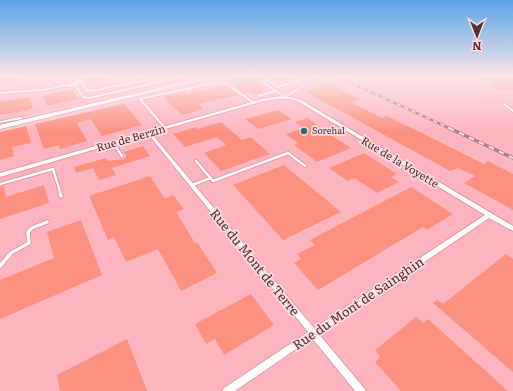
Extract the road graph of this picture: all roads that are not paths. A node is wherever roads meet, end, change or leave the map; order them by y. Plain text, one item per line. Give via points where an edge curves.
1 (82, 95) edge
2 (101, 95) edge
3 (126, 95) edge
4 (137, 95) edge
5 (157, 95) edge
6 (243, 95) edge
7 (282, 95) edge
8 (288, 95) edge
9 (285, 97) junction
10 (263, 100) joint
11 (254, 103) junction
12 (504, 104) dead end
13 (513, 111) edge
14 (0, 122) edge
15 (0, 128) edge
16 (165, 128) junction
17 (150, 133) junction
18 (113, 143) junction
19 (122, 156) dead end
20 (196, 161) dead end
21 (305, 166) dead end
22 (0, 175) edge
23 (211, 178) junction
24 (0, 184) edge
25 (192, 185) junction
26 (61, 196) dead end
27 (490, 216) junction
28 (47, 222) dead end
29 (513, 229) edge
30 (0, 266) edge
31 (314, 333) junction
32 (227, 391) edge
33 (361, 391) edge

1 - 2 lane via 89,98
3 - 14 main road
4 - 15 main road
5 - 16 lane via 140,99
6 - 11 lane
7 - 9 lane
8 - 9 lane
9 - 10 street, Rue de la Voyette
9 - 27 street, Rue de la Voyette via 300,101
10 - 11 street, Rue de Berzin
11 - 16 street, Rue de Berzin
12 - 13 lane
16 - 17 street, Rue de Berzin
17 - 18 street, Rue de Berzin
17 - 25 street, Rue du Mont de Terre
18 - 19 lane
18 - 22 street, Rue de Berzin
20 - 23 lane
21 - 23 lane via 288,153 213,180
23 - 25 lane
24 - 26 lane via 53,169
25 - 31 street, Rue du Mont de Terre
27 - 29 street, Rue de la Voyette
27 - 31 street, Rue du Mont de Sainghin
28 - 30 lane via 32,228 28,232 30,244 10,254
31 - 32 street, Rue du Mont de Sainghin
31 - 33 street, Rue du Mont de Terre

